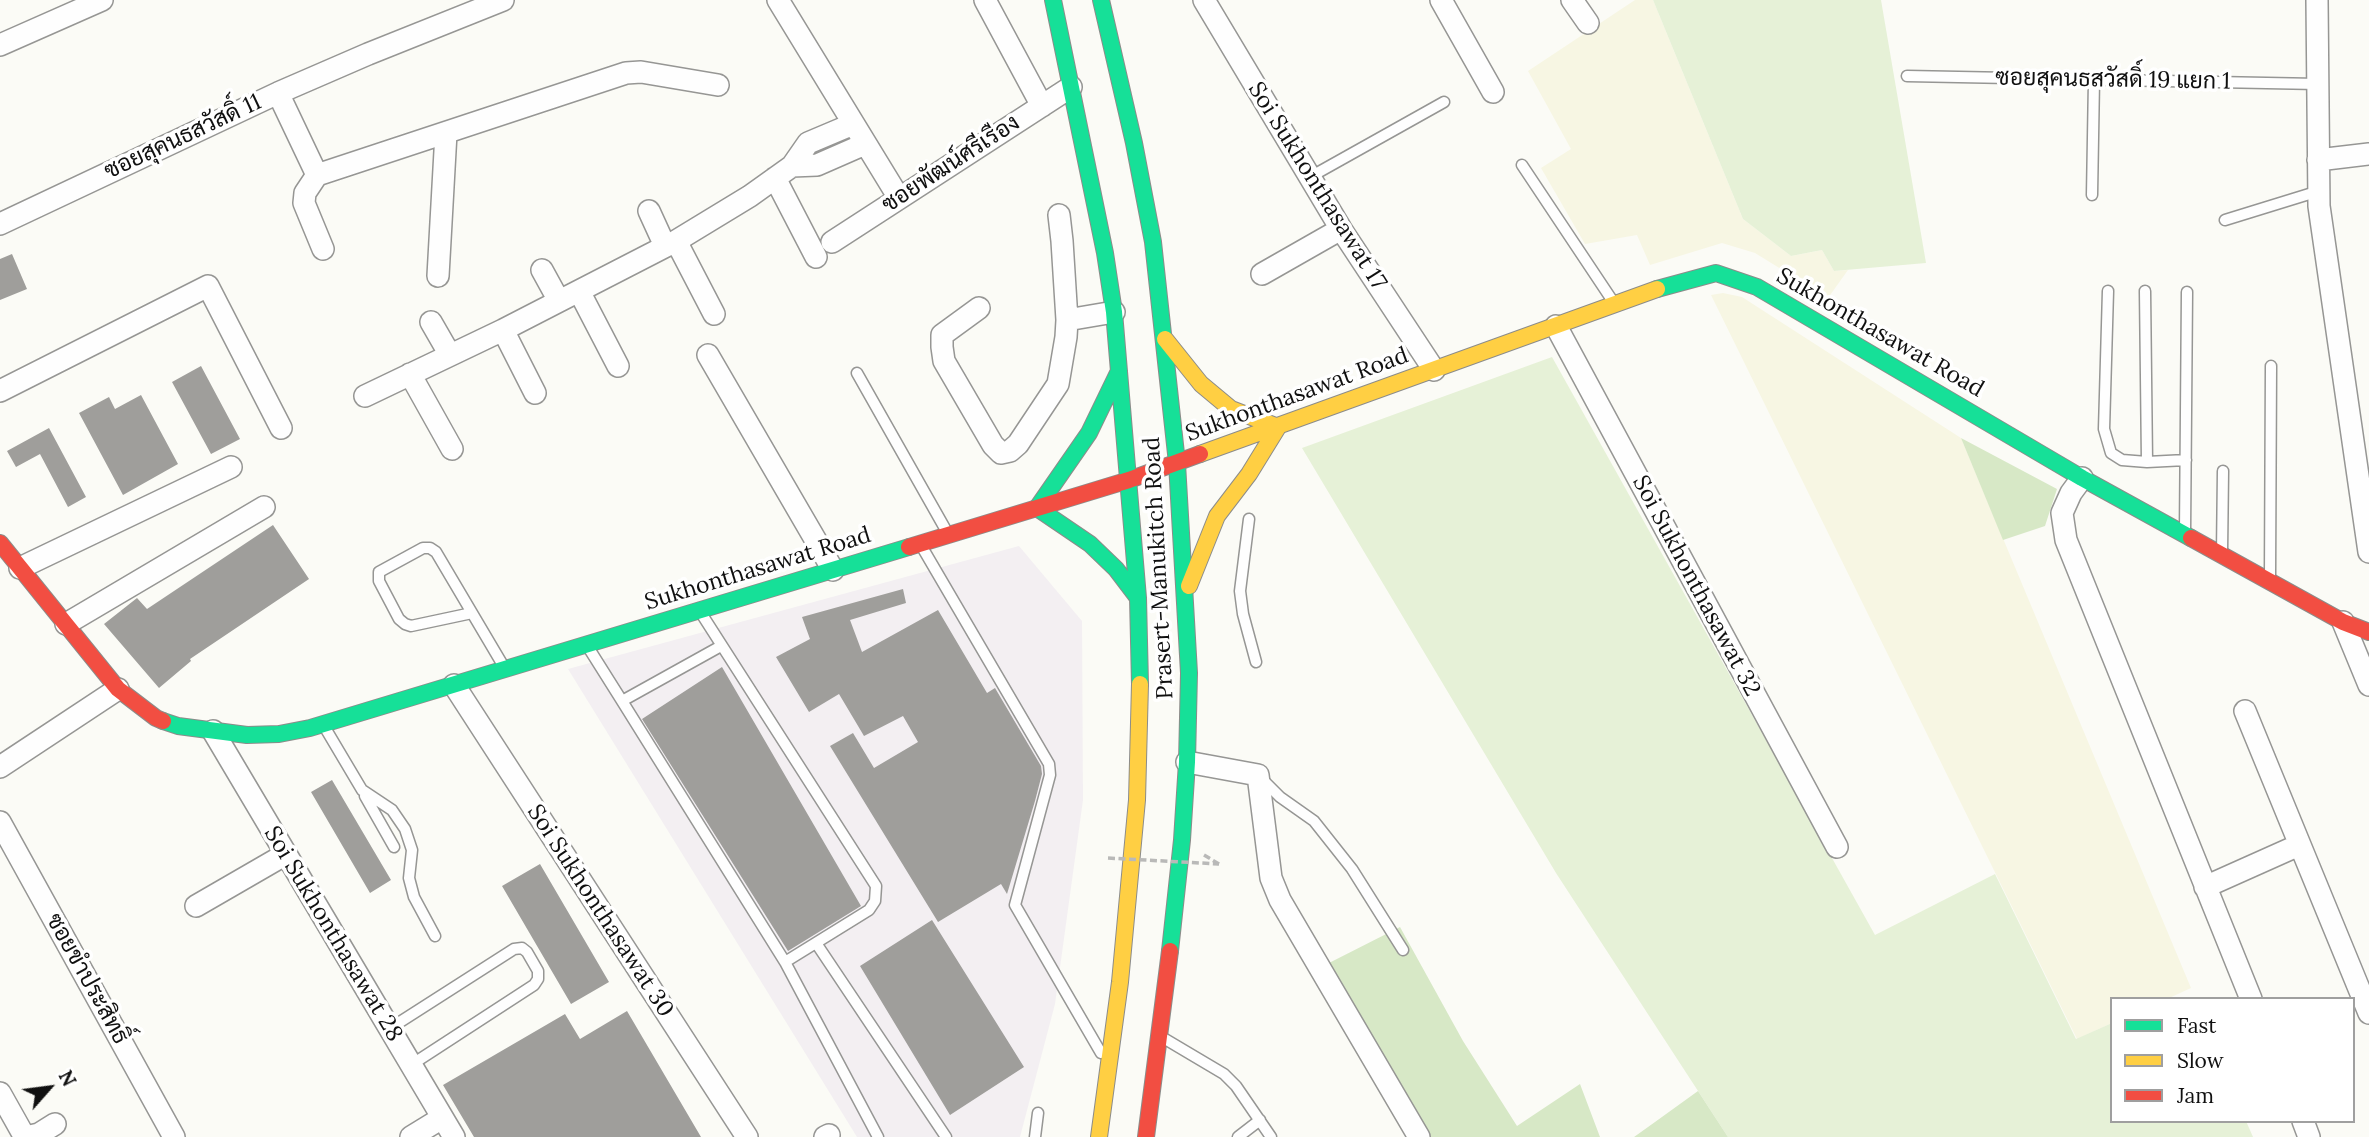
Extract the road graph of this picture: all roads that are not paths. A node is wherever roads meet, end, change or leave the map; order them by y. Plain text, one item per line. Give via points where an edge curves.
1 (102, 0) edge
2 (503, 0) edge
3 (778, 0) edge
4 (985, 0) edge
5 (1053, 0) edge
6 (1101, 0) edge
7 (1204, 0) edge
8 (1441, 0) edge
9 (1572, 0) edge
10 (2317, 0) edge
11 (1588, 23) dead end
12 (0, 45) edge
13 (1907, 76) dead end
14 (2094, 79) junction
15 (2318, 84) junction
16 (718, 85) dead end
17 (1071, 87) junction
18 (1493, 92) dead end
19 (278, 93) junction
20 (1444, 102) dead end
21 (1042, 106) junction
22 (853, 124) junction
23 (446, 132) junction
24 (865, 144) junction
25 (2369, 154) edge
26 (2318, 160) junction
27 (1522, 165) dead end
28 (784, 172) junction
29 (317, 175) junction
30 (1310, 177) junction
31 (2319, 191) junction
32 (2092, 195) dead end
33 (899, 198) junction
34 (649, 211) dead end
35 (1059, 215) dead end
36 (2225, 220) dead end
37 (0, 224) edge
38 (1341, 229) junction
39 (671, 244) junction
40 (323, 249) dead end
41 (542, 270) dead end
42 (1262, 274) dead end
43 (439, 276) dead end
44 (579, 290) junction
45 (2145, 290) dead end
46 (2108, 291) dead end
47 (2187, 292) dead end
48 (559, 301) junction
49 (1615, 305) junction
50 (979, 308) dead end
51 (1114, 312) junction
52 (714, 314) dead end
53 (1067, 320) junction
54 (430, 321) dead end
55 (1556, 326) junction
56 (502, 330) junction
57 (1165, 339) junction
58 (450, 355) junction
59 (708, 355) dead end
60 (618, 366) dead end
61 (2272, 366) dead end
62 (1434, 370) junction
63 (1119, 371) junction
64 (857, 373) dead end
65 (410, 374) junction
66 (0, 391) edge
67 (535, 393) dead end
68 (365, 396) dead end
69 (1278, 427) junction
70 (282, 428) dead end
71 (452, 449) dead end
72 (2186, 460) junction
73 (2147, 462) junction
74 (1177, 463) junction
75 (231, 467) dead end
76 (2223, 471) dead end
77 (2082, 478) junction
78 (1129, 480) junction
79 (264, 507) dead end
80 (1037, 508) junction
81 (1249, 519) dead end
82 (948, 535) junction
83 (2185, 535) junction
84 (0, 543) edge
85 (920, 544) junction
86 (2369, 552) edge
87 (2222, 555) junction
88 (20, 568) junction
89 (833, 570) junction
90 (2270, 581) junction
91 (1186, 593) junction
92 (1138, 598) junction
93 (699, 610) junction
94 (472, 613) junction
95 (2343, 622) junction
96 (66, 624) junction
97 (2369, 632) edge
98 (587, 645) junction
99 (721, 646) junction
100 (1256, 662) dead end
101 (505, 669) junction
102 (454, 685) junction
103 (2369, 685) edge
104 (118, 689) junction
105 (622, 701) junction
106 (2245, 711) dead end
107 (323, 724) junction
108 (213, 731) junction
109 (3, 762) edge
110 (1188, 762) junction
111 (1258, 775) junction
112 (362, 790) junction
113 (0, 822) edge
114 (2299, 845) junction
115 (1837, 846) dead end
116 (394, 847) dead end
117 (286, 854) junction
118 (2204, 887) junction
119 (196, 906) dead end
120 (435, 936) dead end
121 (816, 943) junction
122 (1403, 950) dead end
123 (785, 962) junction
124 (2251, 997) edge
125 (2369, 1013) edge
126 (389, 1029) junction
127 (1160, 1036) junction
128 (411, 1065) junction
129 (1110, 1067) junction
130 (0, 1093) edge
131 (1038, 1114) dead end
132 (442, 1118) junction
133 (1260, 1120) junction
134 (55, 1124) dead end
135 (174, 1137) edge
136 (411, 1137) edge
137 (453, 1137) edge
138 (747, 1137) edge
139 (877, 1137) edge
140 (946, 1137) edge
141 (1035, 1137) edge
142 (1100, 1137) edge
143 (1146, 1137) edge
144 (1238, 1137) edge
145 (1271, 1137) edge
146 (1419, 1137) edge

1 - 12 street
2 - 19 street, ซอยสุคนธสวัสดิ์ 11
3 - 22 street
4 - 21 street
5 - 17 main road, Prasert-Manukitch Road
6 - 57 main road, Prasert-Manukitch Road via 1134,143
7 - 30 street, Soi Sukhonthasawat 17
8 - 18 street
9 - 11 street
10 - 15 street
13 - 14 lane, ซอยสุคนธสวัสดิ์ 19 แยก 1
14 - 15 lane, ซอยสุคนธสวัสดิ์ 19 แยก 1
14 - 32 lane
15 - 26 street
16 - 23 street via 626,72
17 - 21 street, ซอยพัฒน์ศรีเรือง
17 - 51 main road, Prasert-Manukitch Road via 1111,252
19 - 29 street
19 - 37 street, ซอยสุคนธสวัสดิ์ 11
20 - 30 lane
21 - 33 street, ซอยพัฒน์ศรีเรือง
22 - 24 street
22 - 28 street via 808,143
23 - 29 street
23 - 43 street
24 - 28 street via 817,165
24 - 33 street
25 - 26 street
26 - 31 street
27 - 49 lane
28 - 33 street, ซอยพัฒน์ศรีเรือง via 824,249
28 - 39 street
29 - 40 street via 303,203
30 - 38 street, Soi Sukhonthasawat 17
31 - 36 lane
31 - 86 street
34 - 39 street
35 - 53 street
38 - 42 street
38 - 62 street, Soi Sukhonthasawat 17
39 - 44 street
39 - 52 street
41 - 48 street
44 - 48 street
44 - 60 street
45 - 73 lane
46 - 73 lane via 2104,429 2111,453 2122,460
47 - 72 lane
48 - 56 street
49 - 55 main road, Sukhonthasawat Road
49 - 77 main road, Sukhonthasawat Road via 1716,273 1757,287
50 - 53 street via 942,335 944,361 1001,453 1018,444 1058,384
51 - 53 street
51 - 63 main road, Prasert-Manukitch Road
54 - 58 street
55 - 62 main road, Sukhonthasawat Road
55 - 115 street, Soi Sukhonthasawat 32
56 - 58 street
56 - 67 street
57 - 69 main road via 1201,384 1231,409
57 - 74 main road, Prasert-Manukitch Road
58 - 65 street
59 - 89 street
61 - 90 lane
62 - 69 main road, Sukhonthasawat Road
63 - 78 main road, Prasert-Manukitch Road
63 - 80 main road via 1089,433
64 - 82 lane
65 - 68 street
65 - 71 street
66 - 70 street via 208,286
69 - 74 main road, Sukhonthasawat Road
69 - 91 main road via 1217,516
72 - 73 lane
72 - 83 lane
74 - 78 main road, Sukhonthasawat Road
74 - 91 main road, Prasert-Manukitch Road
75 - 88 street
76 - 87 lane
77 - 83 main road, Sukhonthasawat Road
77 - 118 street via 2062,513 2066,540
78 - 80 main road, Sukhonthasawat Road
78 - 92 main road, Prasert-Manukitch Road
79 - 96 street
80 - 82 main road, Sukhonthasawat Road
80 - 92 main road via 1090,544
81 - 100 lane via 1240,591
82 - 85 main road, Sukhonthasawat Road
83 - 87 main road, Sukhonthasawat Road
84 - 88 main road, Sukhonthasawat Road
85 - 89 main road, Sukhonthasawat Road
85 - 129 lane via 1049,764 1050,775 1015,905
87 - 90 main road, Sukhonthasawat Road
88 - 96 main road, Sukhonthasawat Road
89 - 93 main road, Sukhonthasawat Road
90 - 95 main road, Sukhonthasawat Road
91 - 110 main road, Prasert-Manukitch Road via 1183,698
92 - 129 main road, Prasert-Manukitch Road via 1146,699
93 - 98 main road, Sukhonthasawat Road
93 - 99 lane
94 - 94 lane via 430,548 379,572 379,580 405,624
94 - 101 lane
95 - 97 main road, Sukhonthasawat Road
95 - 103 street
96 - 104 main road, Sukhonthasawat Road
98 - 101 main road, Sukhonthasawat Road
98 - 105 lane
99 - 105 lane
99 - 121 lane via 876,886 869,910
101 - 102 main road, Sukhonthasawat Road
102 - 107 main road, Sukhonthasawat Road
102 - 138 street, Soi Sukhonthasawat 30
104 - 108 main road, Sukhonthasawat Road via 156,718
104 - 109 street
105 - 123 lane
106 - 114 street
107 - 108 main road, Sukhonthasawat Road via 279,734
107 - 112 lane
108 - 117 street, Soi Sukhonthasawat 28
110 - 111 street
110 - 127 main road, Prasert-Manukitch Road
111 - 122 lane via 1314,821 1352,869
111 - 146 street via 1271,878 1280,900
112 - 116 lane
112 - 120 lane via 393,810 405,830 412,850 409,878 414,897
113 - 135 street, ซอยขำประสิทธิ์
114 - 118 street
114 - 125 street
117 - 119 street
117 - 126 street, Soi Sukhonthasawat 28
118 - 124 street
121 - 123 lane
121 - 140 lane
123 - 139 lane
126 - 128 street, Soi Sukhonthasawat 28
126 - 128 lane via 514,949 527,952 538,971 534,985
127 - 133 lane via 1224,1074
127 - 143 main road, Prasert-Manukitch Road
128 - 132 street, Soi Sukhonthasawat 28
129 - 142 main road, Prasert-Manukitch Road
130 - 134 street via 23,1134 39,1134
131 - 141 lane
132 - 136 street
132 - 137 street, Soi Sukhonthasawat 28
133 - 144 lane
133 - 145 lane

